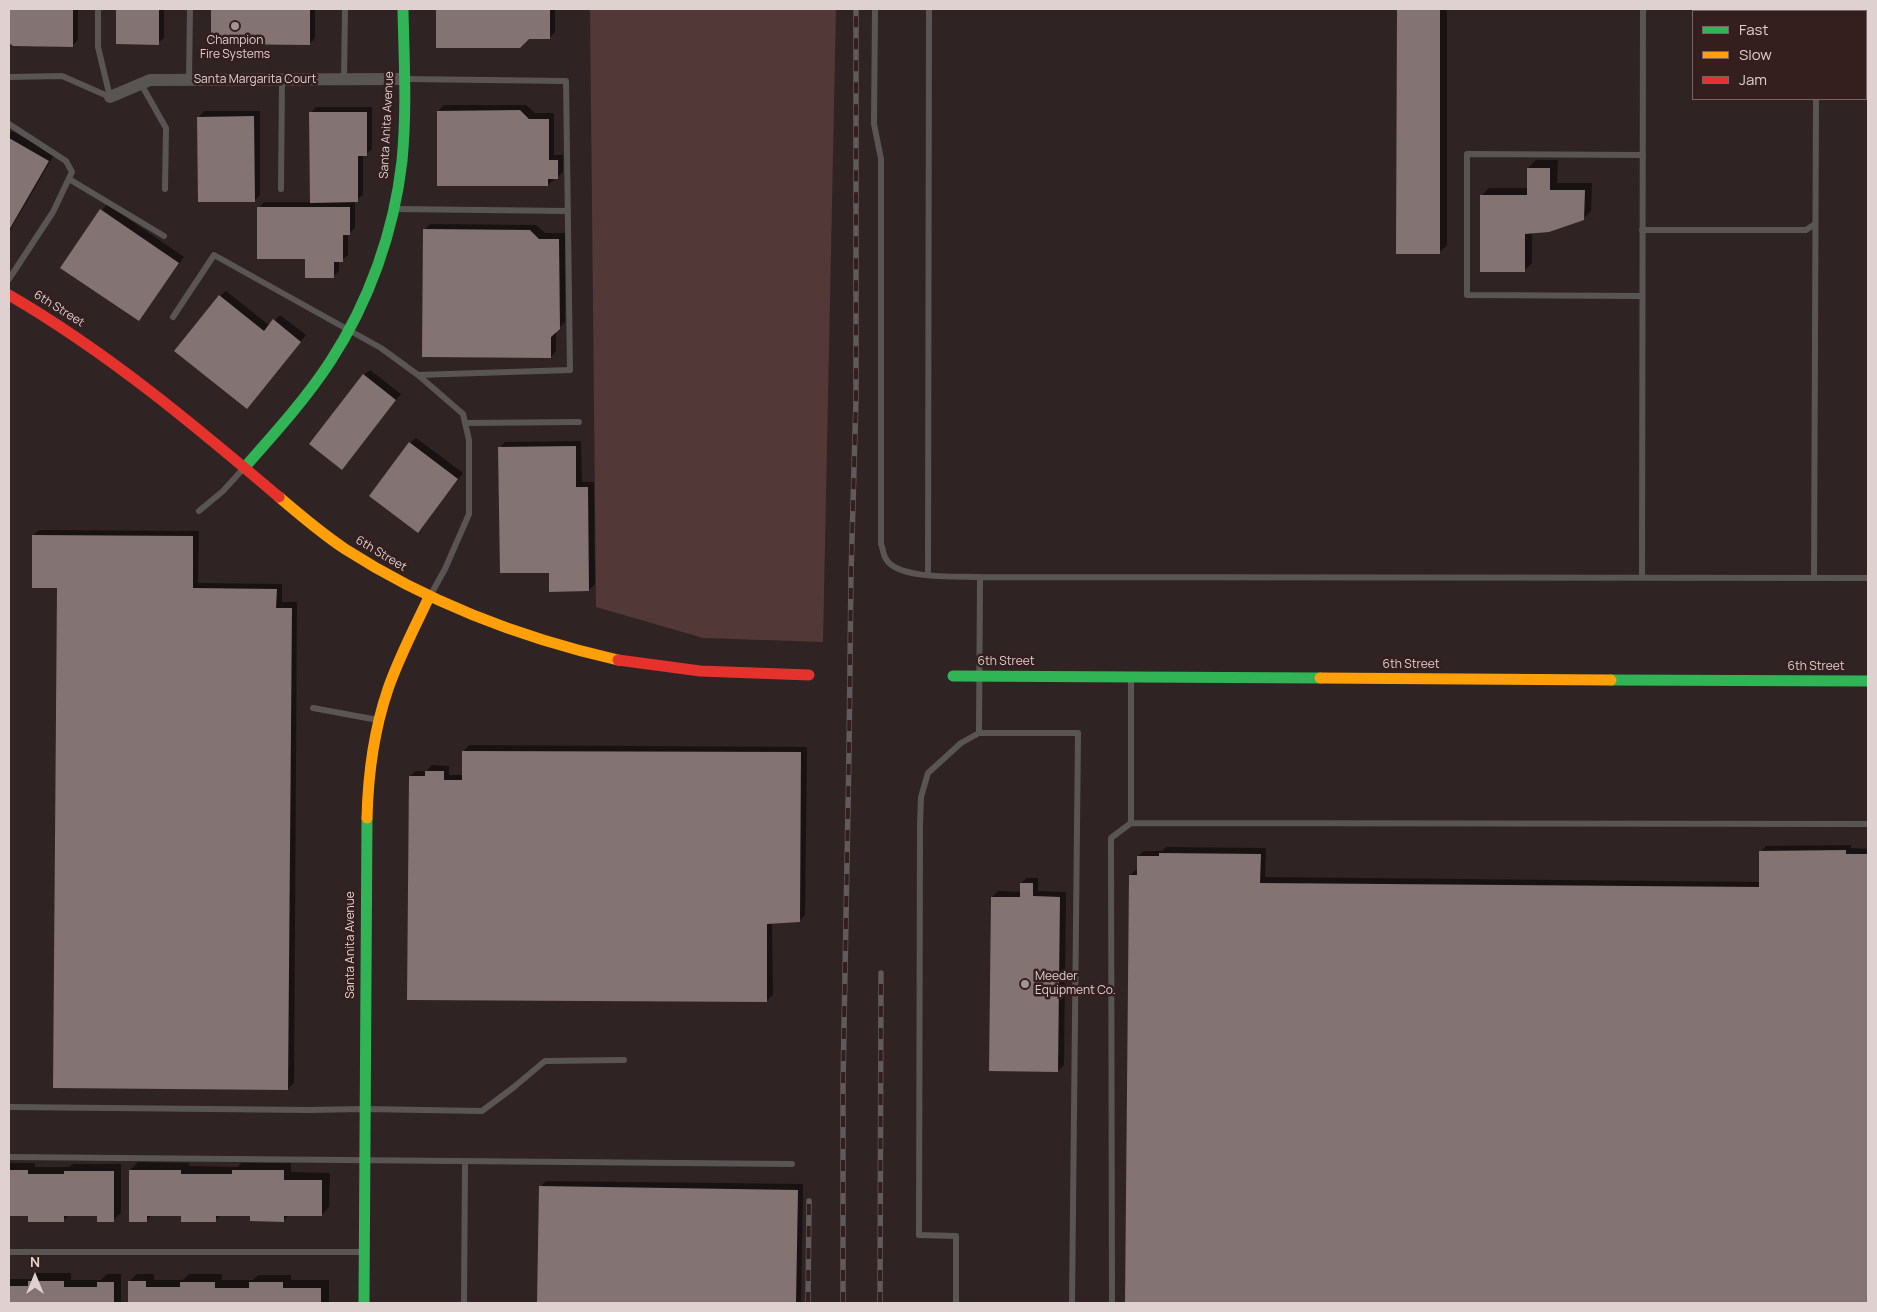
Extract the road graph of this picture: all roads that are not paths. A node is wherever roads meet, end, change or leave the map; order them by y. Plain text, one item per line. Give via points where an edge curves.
1 (98, 9) edge
2 (190, 9) edge
3 (345, 9) edge
4 (403, 9) edge
5 (875, 9) edge
6 (929, 9) edge
7 (1643, 9) edge
8 (9, 77) edge
9 (344, 79) junction
10 (404, 79) junction
11 (189, 80) junction
12 (282, 80) junction
13 (141, 84) junction
14 (110, 97) junction
15 (1816, 100) edge
16 (9, 124) edge
17 (1643, 155) junction
18 (69, 179) junction
19 (165, 189) dead end
20 (281, 189) dead end
21 (394, 209) junction
22 (568, 211) junction
23 (1815, 224) junction
24 (1642, 230) junction
25 (164, 236) dead end
26 (9, 279) edge
27 (9, 295) edge
28 (1642, 296) junction
29 (173, 317) dead end
30 (348, 331) junction
31 (418, 375) junction
32 (579, 422) dead end
33 (465, 423) junction
34 (244, 468) junction
35 (199, 512) dead end
36 (928, 575) junction
37 (980, 577) junction
38 (1642, 577) junction
39 (1814, 578) junction
40 (1868, 578) edge
41 (429, 597) junction
42 (809, 675) dead end
43 (953, 676) dead end
44 (980, 676) junction
45 (1131, 677) junction
46 (1868, 681) edge
47 (313, 708) dead end
48 (379, 720) junction
49 (979, 734) junction
50 (1131, 823) junction
51 (1868, 824) edge
52 (624, 1060) dead end
53 (9, 1107) edge
54 (364, 1109) junction
55 (9, 1157) edge
56 (364, 1161) junction
57 (465, 1162) junction
58 (792, 1164) dead end
59 (9, 1252) edge
60 (364, 1252) junction
61 (364, 1303) edge
62 (464, 1303) edge
63 (956, 1303) edge
64 (1072, 1303) edge
65 (1112, 1303) edge

1 - 14 lane via 98,47
2 - 11 lane
3 - 9 lane
4 - 10 street, Santa Anita Avenue
5 - 36 lane via 874,124 881,159 881,544 886,560 901,571
6 - 36 lane
7 - 17 lane
8 - 14 lane via 62,76
9 - 10 street, Santa Margarita Court
9 - 12 street, Santa Margarita Court
10 - 21 street, Santa Anita Avenue via 402,159
10 - 22 lane via 566,81
11 - 12 street, Santa Margarita Court
11 - 13 street, Santa Margarita Court via 150,80
12 - 20 lane
13 - 14 street, Santa Margarita Court
13 - 19 lane via 166,128
15 - 23 lane
16 - 18 lane via 66,161 72,172
17 - 24 lane
17 - 28 lane via 1468,154 1467,277 1467,295
18 - 25 lane
18 - 26 lane via 53,212
21 - 22 lane
21 - 30 street, Santa Anita Avenue via 375,273
22 - 31 lane via 570,370
23 - 24 lane via 1806,230
23 - 39 lane
24 - 28 lane
27 - 34 street, 6th Street via 90,345
28 - 38 lane
29 - 30 lane via 214,255
30 - 31 lane via 381,348
30 - 34 street, Santa Anita Avenue via 313,386
31 - 33 lane via 463,414
32 - 33 lane
33 - 41 lane via 469,440 469,514
34 - 35 lane
34 - 41 street, 6th Street via 343,547
36 - 37 lane
37 - 38 lane
37 - 44 lane
38 - 39 lane
39 - 40 lane
41 - 42 street, 6th Street via 527,636 622,660 726,673
41 - 48 street, Santa Anita Avenue via 402,653
43 - 44 street, 6th Street
44 - 45 street, 6th Street
44 - 49 lane
45 - 46 street, 6th Street
45 - 50 lane
47 - 48 lane
48 - 54 street, Santa Anita Avenue via 367,790 365,825
49 - 63 lane via 961,743 928,773 920,825 919,1236 956,1236
49 - 64 lane via 1078,733
50 - 51 lane
50 - 65 lane via 1111,838
52 - 54 lane via 545,1061 482,1111
53 - 54 lane
54 - 56 street, Santa Anita Avenue
55 - 56 lane
56 - 57 lane
56 - 60 street, Santa Anita Avenue
57 - 58 lane
57 - 62 lane
59 - 60 lane
60 - 61 street, Santa Anita Avenue

